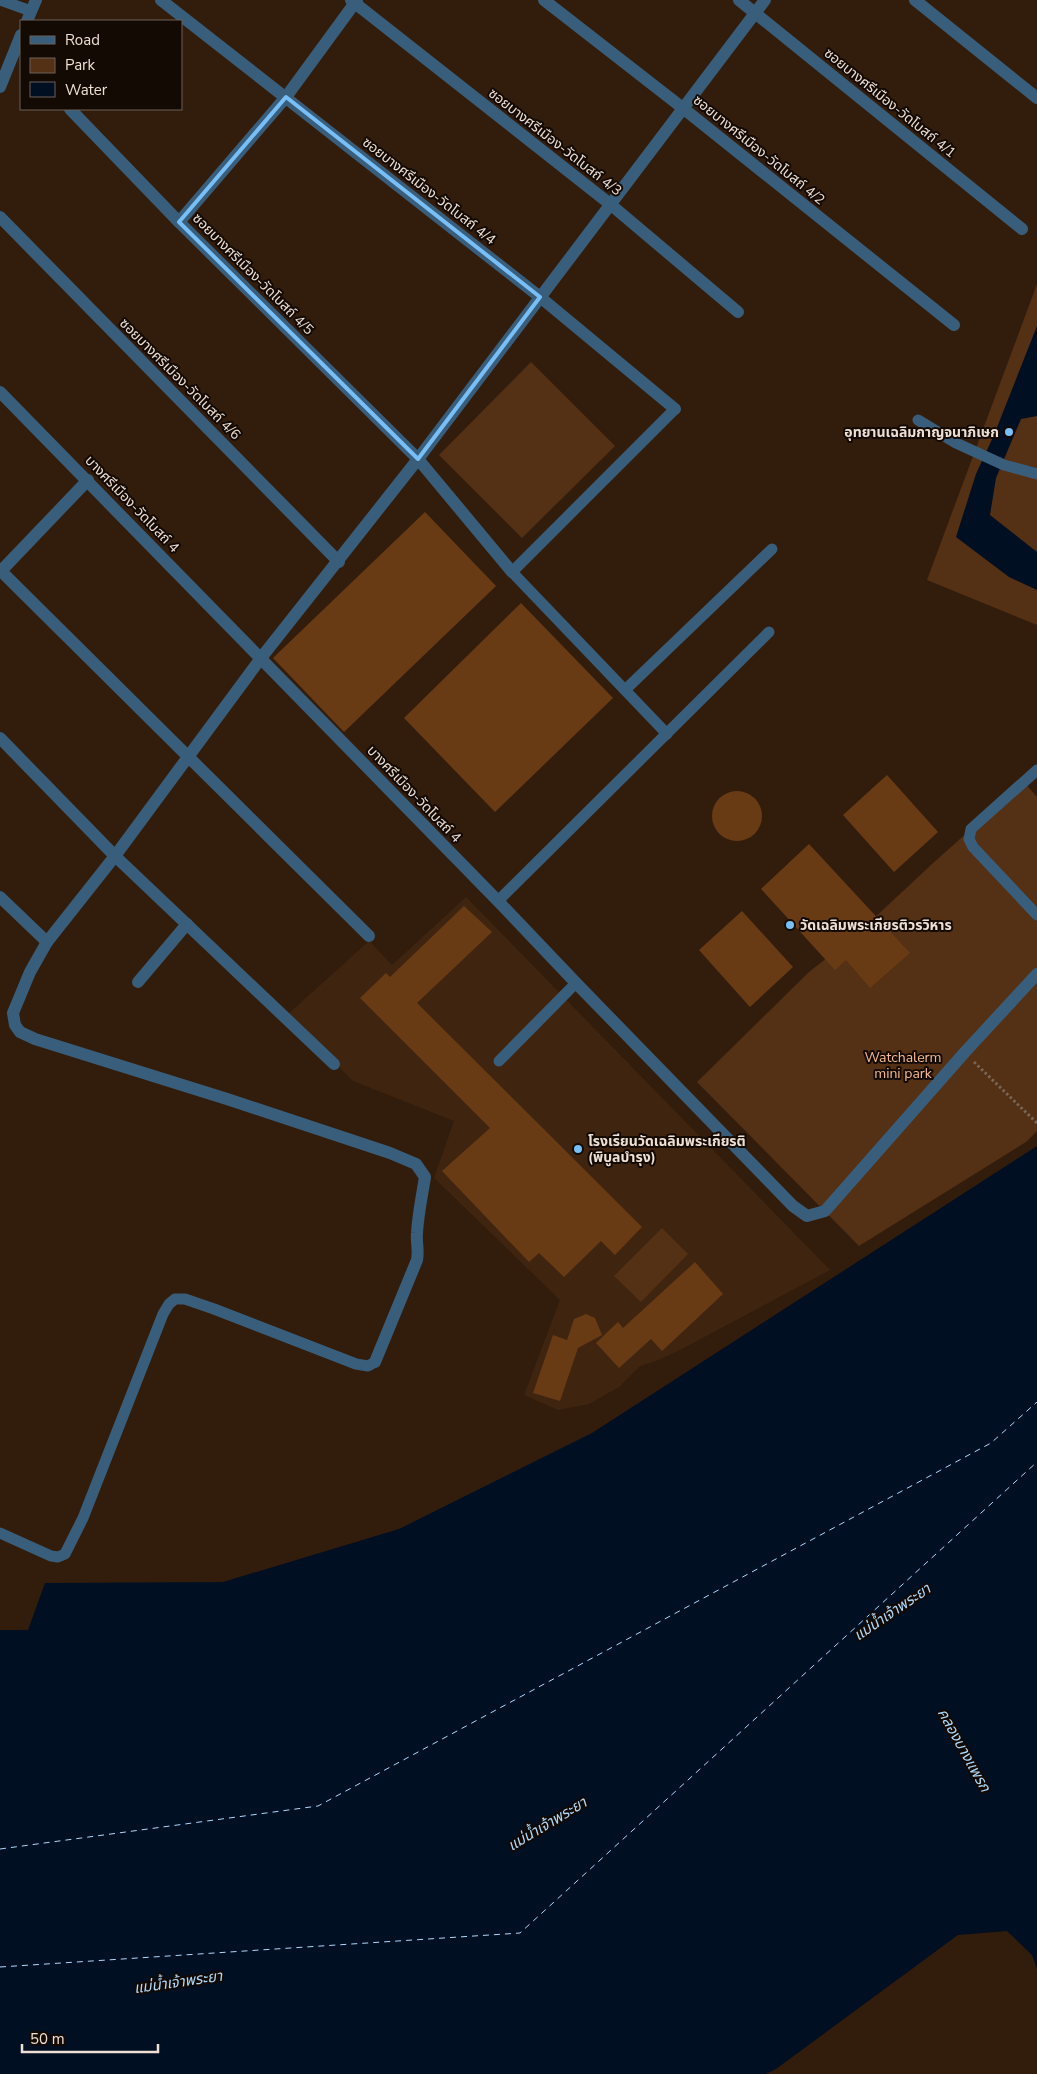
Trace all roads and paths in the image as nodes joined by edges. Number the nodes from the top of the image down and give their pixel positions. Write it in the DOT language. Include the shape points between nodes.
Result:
graph roads {
  1 [pos="0,0"];
  2 [pos="161,0"];
  3 [pos="544,0"];
  4 [pos="739,0"];
  5 [pos="765,0"];
  6 [pos="915,0"];
  7 [pos="354,1"];
  8 [pos="31,11"];
  9 [pos="755,13"];
  10 [pos="20,42"];
  11 [pos="18,55"];
  12 [pos="0,87"];
  13 [pos="286,97"];
  14 [pos="1037,98"];
  15 [pos="684,109"];
  16 [pos="71,110"];
  17 [pos="610,204"];
  18 [pos="0,217"];
  19 [pos="179,222"];
  20 [pos="1022,229"];
  21 [pos="540,297"];
  22 [pos="738,312"];
  23 [pos="954,325"];
  24 [pos="0,392"];
  25 [pos="674,409"];
  26 [pos="918,420"];
  27 [pos="418,459"];
  28 [pos="1037,474"];
  29 [pos="88,480"];
  30 [pos="772,549"];
  31 [pos="339,562"];
  32 [pos="0,571"];
  33 [pos="512,572"];
  34 [pos="769,632"];
  35 [pos="261,658"];
  36 [pos="625,690"];
  37 [pos="666,734"];
  38 [pos="0,738"];
  39 [pos="188,757"];
  40 [pos="1037,770"];
  41 [pos="115,856"];
  42 [pos="0,897"];
  43 [pos="498,901"];
  44 [pos="1037,915"];
  45 [pos="187,924"];
  46 [pos="369,936"];
  47 [pos="47,942"];
  48 [pos="1037,974"];
  49 [pos="138,982"];
  50 [pos="576,983"];
  51 [pos="965,1052"];
  52 [pos="499,1061"];
  53 [pos="334,1064"];
  54 [pos="1037,1123"];
  55 [pos="376,1362"];
  56 [pos="0,1534"];
  1 -- 8 [label="lane"];
  2 -- 13 [label="street, ซอยบางศรีเมือง-วัดโบสถ์ 4/4"];
  3 -- 15 [label="street, ซอยบางศรีเมือง-วัดโบสถ์ 4/2"];
  4 -- 9 [label="street, ซอยบางศรีเมือง-วัดโบสถ์ 4/1"];
  5 -- 9 [label="street"];
  6 -- 14 [label="street"];
  7 -- 13 [label="street"];
  7 -- 17 [label="street, ซอยบางศรีเมือง-วัดโบสถ์ 4/3"];
  9 -- 15 [label="street"];
  9 -- 20 [label="street, ซอยบางศรีเมือง-วัดโบสถ์ 4/1"];
  10 -- 11 [label="street"];
  11 -- 12 [label="street"];
  13 -- 19 [label="street"];
  13 -- 21 [label="street, ซอยบางศรีเมือง-วัดโบสถ์ 4/4"];
  15 -- 17 [label="street"];
  15 -- 23 [label="street, ซอยบางศรีเมือง-วัดโบสถ์ 4/2"];
  16 -- 19 [label="street, ซอยบางศรีเมือง-วัดโบสถ์ 4/5"];
  17 -- 21 [label="street"];
  17 -- 22 [label="street, ซอยบางศรีเมือง-วัดโบสถ์ 4/3"];
  18 -- 31 [label="street, ซอยบางศรีเมือง-วัดโบสถ์ 4/6"];
  19 -- 27 [label="street, ซอยบางศรีเมือง-วัดโบสถ์ 4/5"];
  21 -- 25 [label="street, ซอยบางศรีเมือง-วัดโบสถ์ 4/4"];
  21 -- 27 [label="street"];
  24 -- 29 [label="street, บางศรีเมือง-วัดโบสถ์ 4"];
  25 -- 33 [label="lane"];
  26 -- 28 [label="lane" via="956,443 1004,465"];
  27 -- 31 [label="street"];
  27 -- 33 [label="street, ซอยบางศรีเมือง-วัดโบสถ์ 4/5"];
  29 -- 32 [label="street"];
  29 -- 35 [label="street, บางศรีเมือง-วัดโบสถ์ 4"];
  30 -- 36 [label="lane"];
  31 -- 35 [label="street"];
  32 -- 39 [label="street"];
  33 -- 36 [label="lane"];
  34 -- 37 [label="lane"];
  35 -- 39 [label="street"];
  35 -- 43 [label="street, บางศรีเมือง-วัดโบสถ์ 4"];
  36 -- 37 [label="lane"];
  37 -- 43 [label="lane"];
  38 -- 41 [label="street"];
  39 -- 41 [label="street"];
  39 -- 46 [label="street"];
  40 -- 44 [label="lane" via="971,829 969,839"];
  41 -- 45 [label="street"];
  41 -- 47 [label="street"];
  42 -- 47 [label="street"];
  43 -- 50 [label="street, บางศรีเมือง-วัดโบสถ์ 4"];
  45 -- 49 [label="street"];
  45 -- 53 [label="street"];
  47 -- 55 [label="street" via="13,1013 20,1032 416,1164 425,1177 418,1213 417,1260"];
  48 -- 51 [label="street"];
  50 -- 51 [label="street, บางศรีเมือง-วัดโบสถ์ 4" via="793,1206 808,1216 825,1211"];
  50 -- 52 [label="lane"];
  51 -- 54 [label="path"];
  55 -- 56 [label="lane" via="368,1366 356,1364 214,1309 175,1299 163,1314 87,1510 65,1554 51,1556"];
}
